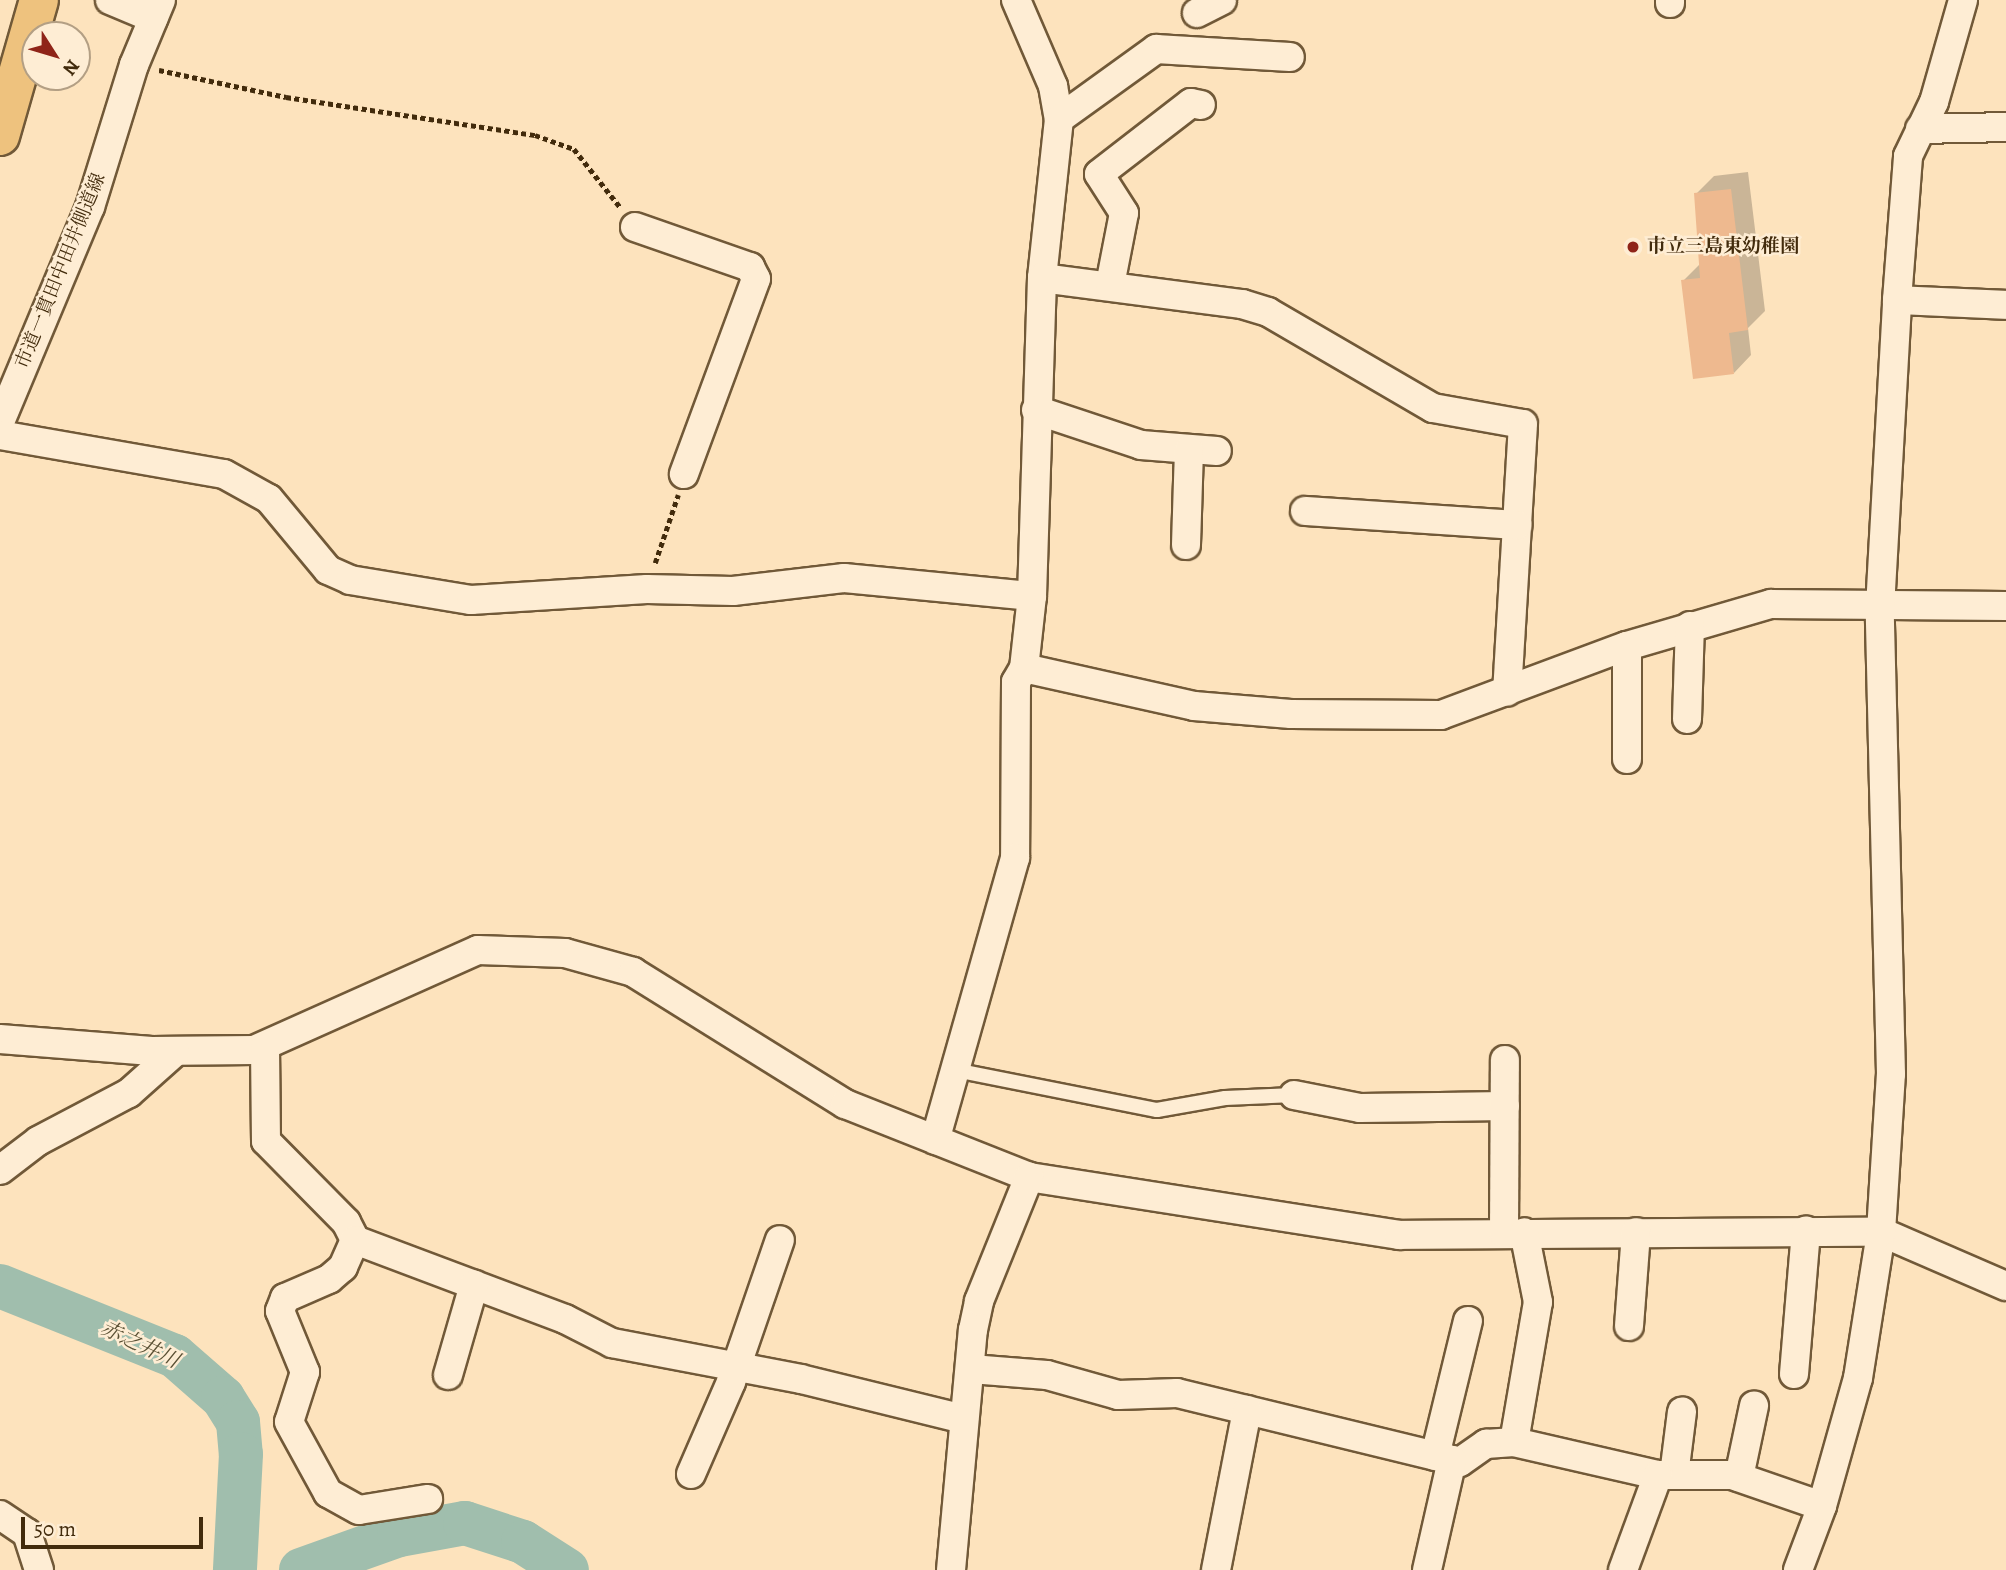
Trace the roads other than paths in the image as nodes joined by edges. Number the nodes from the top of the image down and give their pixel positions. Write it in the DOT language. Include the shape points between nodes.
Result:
graph roads {
  1 [pos="39,0"];
  2 [pos="110,0"];
  3 [pos="1016,0"];
  4 [pos="1222,0"];
  5 [pos="1964,0"];
  6 [pos="157,9"];
  7 [pos="1197,13"];
  8 [pos="1290,57"];
  9 [pos="1201,105"];
  10 [pos="1059,119"];
  11 [pos="2006,127"];
  12 [pos="1920,129"];
  13 [pos="0,136"];
  14 [pos="635,227"];
  15 [pos="1042,278"];
  16 [pos="1110,285"];
  17 [pos="1897,300"];
  18 [pos="2006,305"];
  19 [pos="1036,410"];
  20 [pos="0,422"];
  21 [pos="0,435"];
  22 [pos="1189,450"];
  23 [pos="1217,451"];
  24 [pos="684,474"];
  25 [pos="1305,511"];
  26 [pos="1518,525"];
  27 [pos="1186,545"];
  28 [pos="1032,596"];
  29 [pos="2006,606"];
  30 [pos="1880,608"];
  31 [pos="1690,626"];
  32 [pos="1627,646"];
  33 [pos="1024,668"];
  34 [pos="1507,692"];
  35 [pos="1687,719"];
  36 [pos="1627,759"];
  37 [pos="0,1039"];
  38 [pos="265,1048"];
  39 [pos="175,1052"];
  40 [pos="1505,1060"];
  41 [pos="955,1070"];
  42 [pos="1294,1095"];
  43 [pos="1504,1106"];
  44 [pos="935,1140"];
  45 [pos="0,1170"];
  46 [pos="1029,1177"];
  47 [pos="1636,1231"];
  48 [pos="1806,1231"];
  49 [pos="1881,1231"];
  50 [pos="1514,1233"];
  51 [pos="355,1240"];
  52 [pos="780,1240"];
  53 [pos="474,1286"];
  54 [pos="2006,1286"];
  55 [pos="1468,1321"];
  56 [pos="1629,1326"];
  57 [pos="734,1367"];
  58 [pos="971,1369"];
  59 [pos="1794,1374"];
  60 [pos="448,1375"];
  61 [pos="1754,1406"];
  62 [pos="1247,1410"];
  63 [pos="1682,1412"];
  64 [pos="964,1419"];
  65 [pos="1514,1442"];
  66 [pos="1444,1458"];
  67 [pos="691,1474"];
  68 [pos="1666,1475"];
  69 [pos="1739,1477"];
  70 [pos="428,1499"];
  71 [pos="1822,1506"];
  72 [pos="0,1515"];
  73 [pos="951,1568"];
  74 [pos="39,1570"];
  75 [pos="1216,1570"];
  76 [pos="1427,1570"];
  77 [pos="1623,1570"];
  78 [pos="1798,1570"];
  1 -- 13 [label="highway"];
  2 -- 6 [label="street"];
  3 -- 10 [label="street" via="1054,86"];
  4 -- 7 [label="street"];
  5 -- 12 [label="street" via="1934,102"];
  6 -- 20 [label="street, 市道一貫田中田井側道線" via="134,65 90,207"];
  8 -- 10 [label="street" via="1156,49"];
  9 -- 16 [label="street" via="1191,103 1099,174 1124,213"];
  10 -- 15 [label="street"];
  11 -- 12 [label="street"];
  12 -- 17 [label="street" via="1908,156"];
  14 -- 24 [label="street" via="750,267 756,279"];
  15 -- 16 [label="street"];
  15 -- 19 [label="street"];
  16 -- 26 [label="street" via="1242,304 1268,312 1433,408 1523,424"];
  17 -- 18 [label="street"];
  17 -- 30 [label="street"];
  19 -- 22 [label="street" via="1141,445"];
  19 -- 28 [label="street"];
  21 -- 28 [label="street" via="224,474 269,499 328,570 350,580 471,600 647,589 733,591 844,578"];
  22 -- 23 [label="street"];
  22 -- 27 [label="street"];
  25 -- 26 [label="street"];
  26 -- 34 [label="street"];
  28 -- 33 [label="street"];
  29 -- 30 [label="street"];
  30 -- 31 [label="street" via="1771,604"];
  30 -- 49 [label="street" via="1891,1074"];
  31 -- 32 [label="street"];
  31 -- 35 [label="street"];
  32 -- 34 [label="street"];
  32 -- 36 [label="street"];
  33 -- 34 [label="street" via="1194,706 1291,714 1441,715"];
  33 -- 41 [label="street" via="1016,682 1015,858"];
  37 -- 39 [label="street"];
  38 -- 39 [label="street"];
  38 -- 44 [label="street" via="478,950 565,953 634,972 845,1104"];
  38 -- 51 [label="street" via="266,1141 346,1222"];
  39 -- 45 [label="street" via="129,1093 38,1141"];
  40 -- 43 [label="street"];
  41 -- 42 [label="lane" via="1157,1110 1225,1098"];
  41 -- 44 [label="street"];
  42 -- 43 [label="street" via="1360,1108"];
  43 -- 50 [label="street"];
  44 -- 46 [label="street"];
  46 -- 50 [label="street" via="1399,1235"];
  46 -- 58 [label="street" via="979,1301"];
  47 -- 48 [label="street"];
  47 -- 50 [label="street"];
  47 -- 56 [label="street"];
  48 -- 49 [label="street"];
  48 -- 59 [label="street"];
  49 -- 54 [label="street"];
  49 -- 71 [label="street" via="1858,1378"];
  50 -- 65 [label="street" via="1538,1302"];
  51 -- 53 [label="street"];
  51 -- 70 [label="street" via="343,1267 330,1279 285,1298 280,1311 305,1372 289,1422 328,1493 349,1505 359,1510 389,1509"];
  52 -- 57 [label="street"];
  53 -- 57 [label="street" via="565,1318 612,1343"];
  53 -- 60 [label="street"];
  55 -- 66 [label="street"];
  57 -- 64 [label="street"];
  57 -- 67 [label="street"];
  58 -- 62 [label="street" via="1047,1375 1118,1395 1177,1393"];
  58 -- 64 [label="street"];
  61 -- 69 [label="street"];
  62 -- 66 [label="street"];
  62 -- 75 [label="street"];
  63 -- 68 [label="street"];
  64 -- 73 [label="street"];
  65 -- 66 [label="street" via="1486,1444 1460,1462"];
  65 -- 68 [label="street"];
  66 -- 76 [label="street"];
  68 -- 69 [label="street"];
  68 -- 77 [label="street"];
  69 -- 71 [label="street"];
  71 -- 78 [label="street"];
  72 -- 74 [label="street" via="27,1532"];
}
